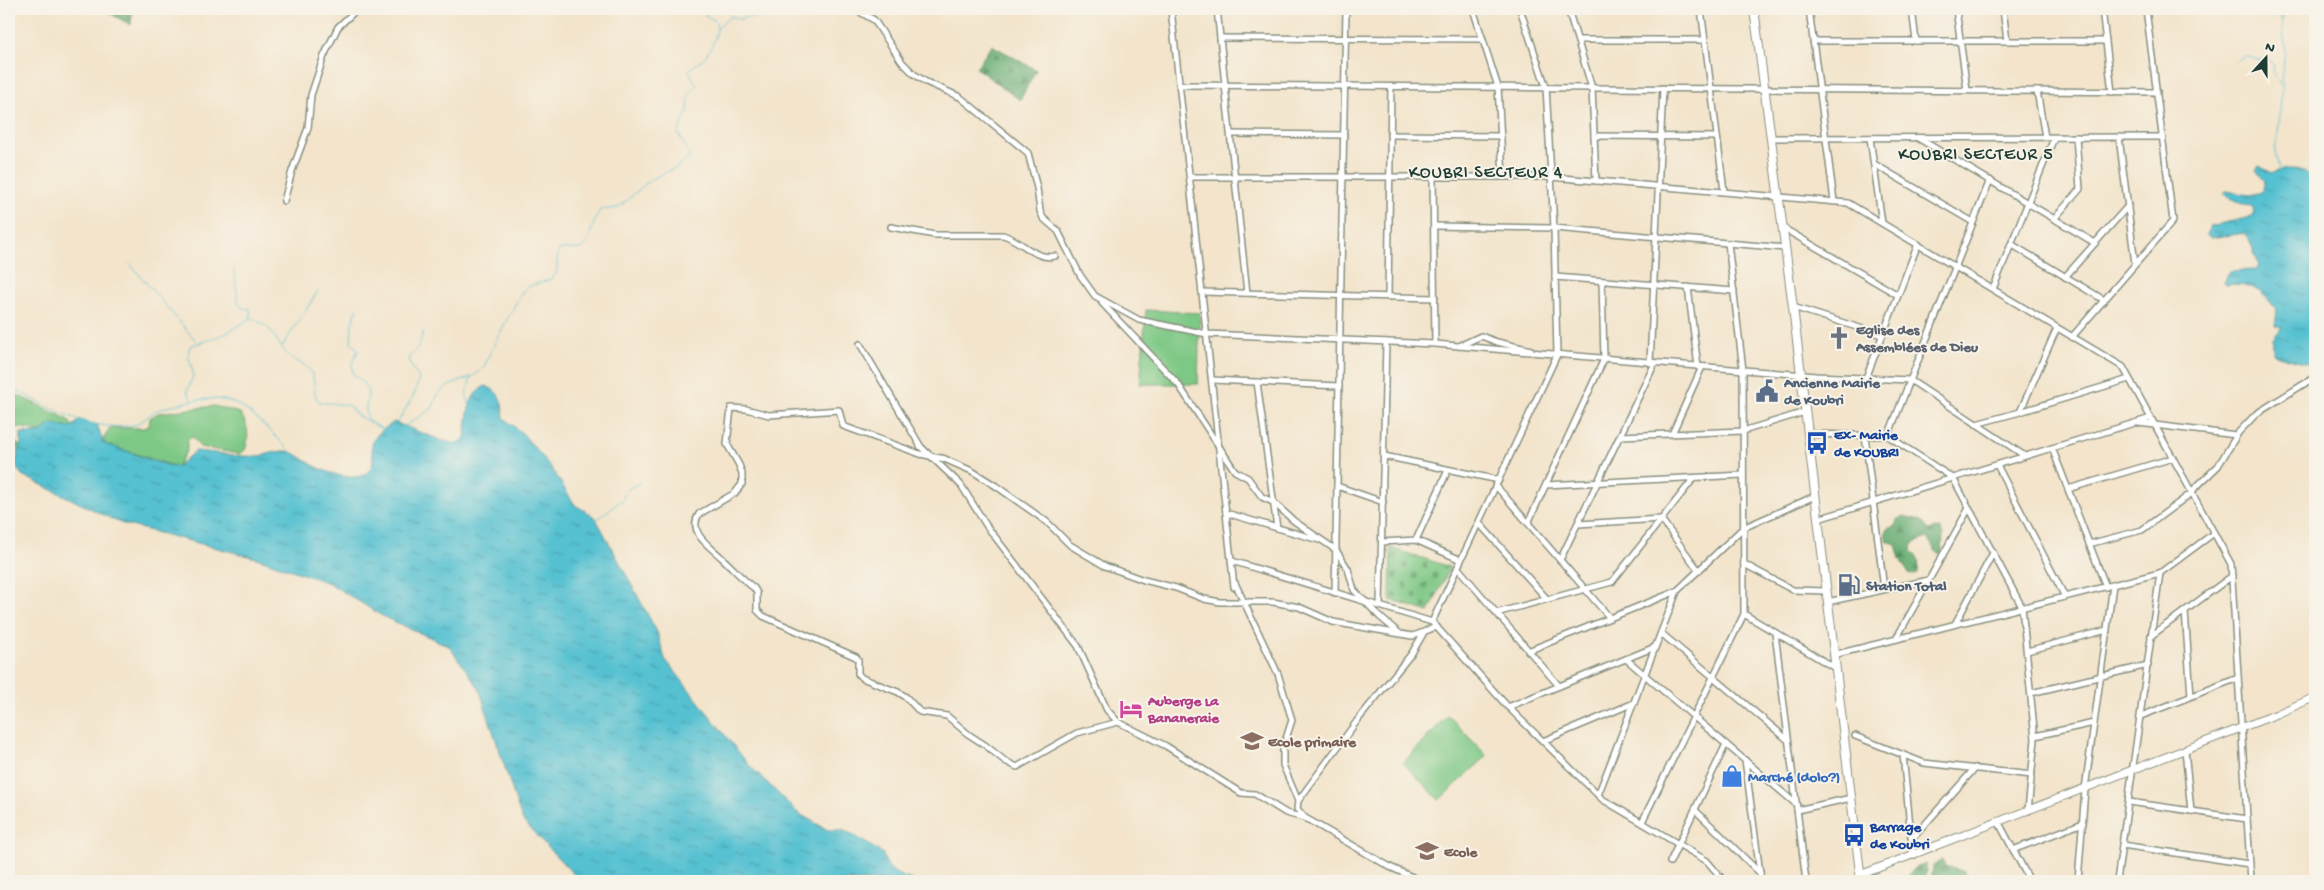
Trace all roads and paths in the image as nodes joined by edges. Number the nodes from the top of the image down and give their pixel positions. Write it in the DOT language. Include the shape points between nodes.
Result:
graph roads {
  1 [pos="357,9"];
  2 [pos="855,9"];
  3 [pos="1171,9"];
  4 [pos="1217,9"];
  5 [pos="1346,9"];
  6 [pos="1472,9"];
  7 [pos="1520,9"];
  8 [pos="1568,9"];
  9 [pos="1701,9"];
  10 [pos="1754,9"];
  11 [pos="1809,9"];
  12 [pos="1912,9"];
  13 [pos="1956,9"];
  14 [pos="2003,9"];
  15 [pos="2102,9"];
  16 [pos="2146,9"];
  17 [pos="1220,38"];
  18 [pos="1346,39"];
  19 [pos="1482,39"];
  20 [pos="1578,40"];
  21 [pos="1705,40"];
  22 [pos="1813,41"];
  23 [pos="1916,41"];
  24 [pos="1960,41"];
  25 [pos="2007,41"];
  26 [pos="2106,41"];
  27 [pos="1180,85"];
  28 [pos="1225,86"];
  29 [pos="1345,86"];
  30 [pos="1390,86"];
  31 [pos="1498,87"];
  32 [pos="1546,88"];
  33 [pos="1592,88"];
  34 [pos="1663,88"];
  35 [pos="1711,89"];
  36 [pos="1765,89"];
  37 [pos="1819,89"];
  38 [pos="1967,90"];
  39 [pos="2037,91"];
  40 [pos="2112,92"];
  41 [pos="2157,92"];
  42 [pos="1230,134"];
  43 [pos="1344,135"];
  44 [pos="1390,135"];
  45 [pos="1501,136"];
  46 [pos="1594,136"];
  47 [pos="1661,137"];
  48 [pos="1717,137"];
  49 [pos="2119,137"];
  50 [pos="2162,137"];
  51 [pos="1771,138"];
  52 [pos="1825,138"];
  53 [pos="1870,138"];
  54 [pos="1918,138"];
  55 [pos="2045,138"];
  56 [pos="2054,138"];
  57 [pos="2076,138"];
  58 [pos="1874,164"];
  59 [pos="1190,177"];
  60 [pos="1235,177"];
  61 [pos="1343,177"];
  62 [pos="1390,177"];
  63 [pos="1433,177"];
  64 [pos="1503,177"];
  65 [pos="1551,177"];
  66 [pos="1596,180"];
  67 [pos="1990,180"];
  68 [pos="1659,186"];
  69 [pos="1724,191"];
  70 [pos="1778,195"];
  71 [pos="284,201"];
  72 [pos="1834,201"];
  73 [pos="2028,203"];
  74 [pos="2128,206"];
  75 [pos="2054,219"];
  76 [pos="1973,222"];
  77 [pos="1882,223"];
  78 [pos="1434,226"];
  79 [pos="891,227"];
  80 [pos="1554,228"];
  81 [pos="1783,228"];
  82 [pos="1656,237"];
  83 [pos="1728,243"];
  84 [pos="2095,243"];
  85 [pos="1918,244"];
  86 [pos="2011,244"];
  87 [pos="1786,248"];
  88 [pos="1055,256"];
  89 [pos="2135,264"];
  90 [pos="1955,267"];
  91 [pos="1555,277"];
  92 [pos="2065,277"];
  93 [pos="1602,281"];
  94 [pos="1654,285"];
  95 [pos="1688,287"];
  96 [pos="1993,289"];
  97 [pos="1734,291"];
  98 [pos="1202,292"];
  99 [pos="1247,293"];
  100 [pos="1898,295"];
  101 [pos="1095,296"];
  102 [pos="1341,296"];
  103 [pos="1388,297"];
  104 [pos="1435,298"];
  105 [pos="2104,300"];
  106 [pos="1793,307"];
  107 [pos="2057,328"];
  108 [pos="1207,334"];
  109 [pos="1882,335"];
  110 [pos="2072,337"];
  111 [pos="1340,340"];
  112 [pos="1386,342"];
  113 [pos="860,344"];
  114 [pos="1435,344"];
  115 [pos="1459,346"];
  116 [pos="1539,353"];
  117 [pos="1557,355"];
  118 [pos="1604,359"];
  119 [pos="1653,363"];
  120 [pos="1700,367"];
  121 [pos="1743,370"];
  122 [pos="1801,375"];
  123 [pos="2315,377"];
  124 [pos="1866,378"];
  125 [pos="2129,379"];
  126 [pos="1212,380"];
  127 [pos="1910,380"];
  128 [pos="1257,382"];
  129 [pos="1339,386"];
  130 [pos="1805,412"];
  131 [pos="2020,412"];
  132 [pos="2151,418"];
  133 [pos="2135,423"];
  134 [pos="1976,424"];
  135 [pos="2154,424"];
  136 [pos="1743,431"];
  137 [pos="1672,434"];
  138 [pos="1808,434"];
  139 [pos="2237,434"];
  140 [pos="1620,436"];
  141 [pos="1865,436"];
  142 [pos="1888,436"];
  143 [pos="920,446"];
  144 [pos="1219,446"];
  145 [pos="2052,448"];
  146 [pos="931,456"];
  147 [pos="1384,456"];
  148 [pos="2025,456"];
  149 [pos="2173,458"];
  150 [pos="945,459"];
  151 [pos="1997,465"];
  152 [pos="1448,470"];
  153 [pos="1744,475"];
  154 [pos="1694,478"];
  155 [pos="1953,478"];
  156 [pos="1598,482"];
  157 [pos="1497,483"];
  158 [pos="1546,485"];
  159 [pos="1337,486"];
  160 [pos="2068,489"];
  161 [pos="2192,491"];
  162 [pos="1816,496"];
  163 [pos="1273,502"];
  164 [pos="1383,502"];
  165 [pos="1873,502"];
  166 [pos="1969,508"];
  167 [pos="1226,513"];
  168 [pos="1661,519"];
  169 [pos="1818,519"];
  170 [pos="1478,523"];
  171 [pos="1528,523"];
  172 [pos="1578,524"];
  173 [pos="1277,528"];
  174 [pos="1744,528"];
  175 [pos="2214,533"];
  176 [pos="1416,540"];
  177 [pos="1326,542"];
  178 [pos="1382,542"];
  179 [pos="2089,544"];
  180 [pos="1336,548"];
  181 [pos="1993,553"];
  182 [pos="1461,560"];
  183 [pos="1560,560"];
  184 [pos="1232,561"];
  185 [pos="1744,564"];
  186 [pos="1458,568"];
  187 [pos="1699,570"];
  188 [pos="2160,573"];
  189 [pos="2232,576"];
  190 [pos="1929,580"];
  191 [pos="2113,585"];
  192 [pos="2106,587"];
  193 [pos="1585,589"];
  194 [pos="1884,589"];
  195 [pos="1678,591"];
  196 [pos="1826,591"];
  197 [pos="1335,593"];
  198 [pos="2065,597"];
  199 [pos="1547,599"];
  200 [pos="1363,601"];
  201 [pos="1245,602"];
  202 [pos="1827,602"];
  203 [pos="1380,606"];
  204 [pos="2022,608"];
  205 [pos="2185,611"];
  206 [pos="1496,613"];
  207 [pos="1744,614"];
  208 [pos="1610,618"];
  209 [pos="1434,624"];
  210 [pos="1955,624"];
  211 [pos="2107,630"];
  212 [pos="1661,633"];
  213 [pos="1775,633"];
  214 [pos="1400,634"];
  215 [pos="1423,634"];
  216 [pos="2151,636"];
  217 [pos="1896,639"];
  218 [pos="1656,647"];
  219 [pos="1528,651"];
  220 [pos="2026,651"];
  221 [pos="1833,655"];
  222 [pos="1626,659"];
  223 [pos="2148,665"];
  224 [pos="1835,668"];
  225 [pos="1645,675"];
  226 [pos="2101,676"];
  227 [pos="1713,677"];
  228 [pos="2238,678"];
  229 [pos="1558,686"];
  230 [pos="2031,693"];
  231 [pos="2191,696"];
  232 [pos="2315,697"];
  233 [pos="1634,703"];
  234 [pos="1508,707"];
  235 [pos="1694,716"];
  236 [pos="2141,716"];
  237 [pos="1118,722"];
  238 [pos="2094,722"];
  239 [pos="2241,728"];
  240 [pos="1855,736"];
  241 [pos="2035,736"];
  242 [pos="1788,740"];
  243 [pos="1543,741"];
  244 [pos="1726,744"];
  245 [pos="2185,750"];
  246 [pos="1903,755"];
  247 [pos="1745,760"];
  248 [pos="1975,768"];
  249 [pos="2134,770"];
  250 [pos="2032,775"];
  251 [pos="2085,789"];
  252 [pos="1598,795"];
  253 [pos="1851,798"];
  254 [pos="1298,801"];
  255 [pos="2129,802"];
  256 [pos="1796,804"];
  257 [pos="1695,810"];
  258 [pos="1797,810"];
  259 [pos="2191,811"];
  260 [pos="2028,812"];
  261 [pos="1307,819"];
  262 [pos="2247,819"];
  263 [pos="1642,822"];
  264 [pos="1999,823"];
  265 [pos="2083,824"];
  266 [pos="1912,839"];
  267 [pos="1679,844"];
  268 [pos="2122,845"];
  269 [pos="2013,850"];
  270 [pos="1913,856"];
  271 [pos="1670,862"];
  272 [pos="2250,864"];
  273 [pos="1760,874"];
  274 [pos="1861,878"];
  275 [pos="2028,880"];
  276 [pos="1421,881"];
  277 [pos="1724,881"];
  278 [pos="1761,881"];
  279 [pos="1806,881"];
  280 [pos="2078,881"];
  281 [pos="2083,881"];
  282 [pos="2117,881"];
  283 [pos="2251,881"];
  1 -- 71 [label="street" via="338,27 324,56 311,95 308,128"];
  2 -- 101 [label="street" via="874,20 914,74 960,97 1028,153 1043,218 1058,231 1080,275"];
  3 -- 27 [label="street"];
  4 -- 17 [label="street"];
  5 -- 18 [label="street"];
  6 -- 19 [label="street"];
  7 -- 32 [label="street"];
  8 -- 20 [label="street"];
  9 -- 21 [label="street"];
  10 -- 36 [label="highway"];
  11 -- 22 [label="street"];
  12 -- 23 [label="street"];
  13 -- 24 [label="street"];
  14 -- 25 [label="street"];
  15 -- 26 [label="street"];
  16 -- 41 [label="street"];
  17 -- 18 [label="street"];
  17 -- 28 [label="street"];
  18 -- 19 [label="street"];
  18 -- 29 [label="street"];
  19 -- 31 [label="street"];
  20 -- 21 [label="street"];
  20 -- 33 [label="street"];
  21 -- 35 [label="street"];
  22 -- 23 [label="street"];
  22 -- 37 [label="street"];
  23 -- 24 [label="street"];
  24 -- 25 [label="street"];
  24 -- 38 [label="street"];
  25 -- 26 [label="street"];
  26 -- 40 [label="street"];
  27 -- 28 [label="street"];
  27 -- 59 [label="street"];
  28 -- 29 [label="street"];
  28 -- 42 [label="street"];
  29 -- 30 [label="street"];
  29 -- 43 [label="street"];
  30 -- 31 [label="street"];
  30 -- 44 [label="street"];
  31 -- 32 [label="street"];
  31 -- 45 [label="street"];
  32 -- 33 [label="street"];
  32 -- 65 [label="street"];
  33 -- 34 [label="street"];
  33 -- 46 [label="street"];
  34 -- 35 [label="street"];
  34 -- 47 [label="street"];
  35 -- 36 [label="street"];
  35 -- 48 [label="street"];
  36 -- 37 [label="street"];
  36 -- 51 [label="highway"];
  37 -- 38 [label="street"];
  37 -- 52 [label="street"];
  38 -- 39 [label="street"];
  39 -- 40 [label="street"];
  39 -- 55 [label="street"];
  40 -- 41 [label="street"];
  41 -- 50 [label="street"];
  42 -- 43 [label="street"];
  42 -- 60 [label="street"];
  43 -- 61 [label="street"];
  44 -- 45 [label="street"];
  44 -- 62 [label="street"];
  45 -- 64 [label="street"];
  46 -- 47 [label="street"];
  46 -- 66 [label="street"];
  47 -- 48 [label="street"];
  47 -- 68 [label="street"];
  48 -- 69 [label="street"];
  49 -- 50 [label="street"];
  49 -- 57 [label="street"];
  49 -- 74 [label="street"];
  50 -- 89 [label="street" via="2173,221"];
  51 -- 52 [label="street"];
  51 -- 70 [label="highway"];
  52 -- 53 [label="street"];
  52 -- 72 [label="street"];
  53 -- 54 [label="street"];
  53 -- 58 [label="street"];
  54 -- 55 [label="street"];
  54 -- 67 [label="street"];
  55 -- 56 [label="street"];
  56 -- 57 [label="street"];
  56 -- 73 [label="street"];
  57 -- 75 [label="street" via="2080,189"];
  58 -- 76 [label="street"];
  58 -- 77 [label="street"];
  59 -- 60 [label="street"];
  59 -- 98 [label="street"];
  60 -- 61 [label="street"];
  60 -- 99 [label="street"];
  61 -- 62 [label="street"];
  61 -- 102 [label="street"];
  62 -- 63 [label="street"];
  62 -- 103 [label="street"];
  63 -- 64 [label="street"];
  63 -- 78 [label="street"];
  64 -- 65 [label="street"];
  65 -- 66 [label="street"];
  65 -- 80 [label="street"];
  66 -- 68 [label="street"];
  67 -- 73 [label="street"];
  67 -- 76 [label="street"];
  68 -- 69 [label="street"];
  68 -- 82 [label="street"];
  69 -- 70 [label="street"];
  70 -- 72 [label="street"];
  70 -- 81 [label="highway"];
  72 -- 77 [label="street" via="1848,203"];
  73 -- 75 [label="street"];
  73 -- 86 [label="street"];
  74 -- 84 [label="street"];
  74 -- 89 [label="street"];
  75 -- 84 [label="street"];
  76 -- 90 [label="street"];
  77 -- 85 [label="street"];
  78 -- 80 [label="street"];
  78 -- 104 [label="street"];
  79 -- 88 [label="street" via="935,235 1003,235 1042,257"];
  80 -- 82 [label="street"];
  80 -- 91 [label="street"];
  81 -- 87 [label="highway"];
  81 -- 100 [label="street"];
  82 -- 83 [label="street"];
  82 -- 94 [label="street"];
  83 -- 87 [label="street"];
  83 -- 97 [label="street"];
  84 -- 92 [label="street"];
  85 -- 90 [label="street"];
  85 -- 100 [label="street"];
  86 -- 92 [label="street"];
  86 -- 96 [label="street"];
  87 -- 106 [label="highway"];
  89 -- 105 [label="street"];
  90 -- 96 [label="street"];
  90 -- 127 [label="street"];
  91 -- 93 [label="street"];
  91 -- 117 [label="street"];
  92 -- 105 [label="street"];
  93 -- 94 [label="street"];
  93 -- 118 [label="street"];
  94 -- 95 [label="street"];
  94 -- 119 [label="street"];
  95 -- 97 [label="street"];
  95 -- 120 [label="street"];
  96 -- 107 [label="street"];
  97 -- 121 [label="street"];
  98 -- 99 [label="street"];
  98 -- 108 [label="street"];
  99 -- 102 [label="street"];
  100 -- 109 [label="street"];
  101 -- 108 [label="street" via="1139,320"];
  101 -- 144 [label="street" via="1178,384"];
  102 -- 103 [label="street"];
  102 -- 111 [label="street"];
  103 -- 104 [label="street"];
  104 -- 114 [label="street"];
  105 -- 110 [label="street"];
  106 -- 109 [label="street"];
  106 -- 122 [label="highway"];
  107 -- 110 [label="street"];
  107 -- 131 [label="street"];
  108 -- 111 [label="street"];
  108 -- 126 [label="street"];
  109 -- 124 [label="street"];
  110 -- 125 [label="street" via="2123,367"];
  111 -- 112 [label="street"];
  111 -- 129 [label="street"];
  112 -- 114 [label="street"];
  112 -- 147 [label="street"];
  113 -- 143 [label="street"];
  114 -- 115 [label="street"];
  115 -- 116 [label="street"];
  115 -- 116 [label="street" via="1481,336"];
  116 -- 117 [label="street"];
  117 -- 118 [label="street"];
  117 -- 157 [label="street"];
  118 -- 119 [label="street"];
  118 -- 158 [label="street"];
  119 -- 120 [label="street"];
  119 -- 140 [label="street"];
  120 -- 121 [label="street"];
  120 -- 137 [label="street"];
  121 -- 122 [label="street"];
  121 -- 136 [label="street"];
  122 -- 124 [label="street"];
  122 -- 130 [label="highway"];
  123 -- 139 [label="street" via="2256,414"];
  124 -- 127 [label="street"];
  125 -- 131 [label="street"];
  125 -- 132 [label="street"];
  126 -- 128 [label="street"];
  126 -- 144 [label="street"];
  127 -- 134 [label="street"];
  127 -- 142 [label="street"];
  128 -- 129 [label="street"];
  128 -- 163 [label="street"];
  129 -- 159 [label="street"];
  130 -- 136 [label="street"];
  130 -- 138 [label="highway"];
  131 -- 134 [label="street"];
  132 -- 133 [label="street"];
  132 -- 135 [label="street"];
  133 -- 135 [label="street"];
  133 -- 145 [label="street"];
  134 -- 148 [label="street"];
  135 -- 139 [label="street"];
  135 -- 149 [label="street"];
  136 -- 137 [label="street"];
  136 -- 153 [label="street"];
  137 -- 140 [label="street"];
  138 -- 141 [label="street"];
  138 -- 162 [label="highway"];
  139 -- 161 [label="street" via="2218,466"];
  140 -- 156 [label="street"];
  141 -- 142 [label="street"];
  141 -- 165 [label="street"];
  142 -- 155 [label="street"];
  143 -- 146 [label="street"];
  143 -- 150 [label="street"];
  144 -- 163 [label="street" via="1235,471 1248,478 1262,497"];
  144 -- 167 [label="street"];
  145 -- 148 [label="street"];
  145 -- 160 [label="street"];
  146 -- 150 [label="street"];
  146 -- 237 [label="street" via="961,485 986,525 1078,646 1107,710"];
  146 -- 237 [label="street" via="843,426 839,410 769,415 731,408 727,444 742,473 742,484 735,493 699,514 696,526 707,546 754,588 757,610 763,616 856,657 858,674 862,678 898,692 920,712 947,716 1017,767 1077,733"];
  147 -- 152 [label="street"];
  147 -- 164 [label="street"];
  148 -- 151 [label="street"];
  149 -- 160 [label="street"];
  149 -- 161 [label="street"];
  150 -- 201 [label="street" via="996,486 1047,522 1070,545 1105,566 1204,599"];
  151 -- 155 [label="street"];
  151 -- 198 [label="street"];
  152 -- 157 [label="street"];
  152 -- 176 [label="street"];
  153 -- 154 [label="street"];
  153 -- 174 [label="street"];
  154 -- 156 [label="street"];
  154 -- 168 [label="street"];
  155 -- 165 [label="street"];
  155 -- 166 [label="street"];
  156 -- 158 [label="street"];
  156 -- 172 [label="street"];
  157 -- 170 [label="street"];
  157 -- 171 [label="street"];
  158 -- 171 [label="street"];
  159 -- 164 [label="street"];
  159 -- 180 [label="street"];
  160 -- 179 [label="street"];
  161 -- 175 [label="street"];
  161 -- 179 [label="street" via="2142,530"];
  162 -- 169 [label="highway"];
  162 -- 174 [label="street"];
  163 -- 173 [label="street"];
  163 -- 177 [label="street" via="1294,521"];
  164 -- 178 [label="street"];
  165 -- 169 [label="street"];
  165 -- 194 [label="street"];
  166 -- 181 [label="street"];
  166 -- 190 [label="street"];
  167 -- 173 [label="street"];
  167 -- 184 [label="street"];
  168 -- 172 [label="street"];
  168 -- 187 [label="street"];
  168 -- 193 [label="street" via="1612,582"];
  169 -- 196 [label="highway"];
  170 -- 182 [label="street"];
  170 -- 199 [label="street"];
  171 -- 183 [label="street"];
  172 -- 183 [label="street"];
  173 -- 177 [label="street"];
  174 -- 185 [label="street"];
  174 -- 187 [label="street"];
  175 -- 188 [label="street"];
  175 -- 189 [label="street" via="2231,564"];
  176 -- 178 [label="street"];
  176 -- 182 [label="street"];
  177 -- 180 [label="street"];
  178 -- 203 [label="street"];
  179 -- 192 [label="street"];
  180 -- 197 [label="street"];
  180 -- 200 [label="street" via="1348,569 1354,590"];
  181 -- 204 [label="street"];
  181 -- 210 [label="street"];
  182 -- 186 [label="street"];
  183 -- 193 [label="street"];
  184 -- 197 [label="street"];
  184 -- 201 [label="street" via="1234,584"];
  185 -- 196 [label="street" via="1793,590"];
  185 -- 207 [label="street"];
  186 -- 206 [label="street"];
  186 -- 209 [label="street"];
  187 -- 195 [label="street"];
  188 -- 191 [label="street"];
  188 -- 216 [label="street"];
  189 -- 205 [label="street"];
  189 -- 228 [label="street"];
  190 -- 194 [label="street"];
  190 -- 217 [label="street"];
  191 -- 192 [label="street"];
  191 -- 211 [label="street"];
  192 -- 198 [label="street"];
  193 -- 199 [label="street"];
  193 -- 208 [label="street"];
  194 -- 202 [label="street"];
  195 -- 208 [label="street"];
  195 -- 212 [label="street"];
  196 -- 202 [label="highway"];
  197 -- 200 [label="street"];
  198 -- 204 [label="street"];
  199 -- 206 [label="street"];
  200 -- 203 [label="street"];
  200 -- 214 [label="street"];
  201 -- 214 [label="street" via="1273,602 1299,607 1334,622"];
  201 -- 254 [label="street" via="1278,674 1292,720 1282,748 1282,765"];
  202 -- 221 [label="highway"];
  203 -- 209 [label="street"];
  204 -- 210 [label="street"];
  204 -- 220 [label="street"];
  205 -- 216 [label="street"];
  205 -- 231 [label="street"];
  206 -- 219 [label="street"];
  207 -- 213 [label="street"];
  207 -- 227 [label="street"];
  208 -- 219 [label="street"];
  209 -- 215 [label="street"];
  209 -- 234 [label="street"];
  210 -- 217 [label="street"];
  211 -- 220 [label="street"];
  211 -- 226 [label="street"];
  212 -- 218 [label="street"];
  212 -- 227 [label="street"];
  213 -- 224 [label="street"];
  213 -- 242 [label="street"];
  214 -- 215 [label="street"];
  215 -- 254 [label="street" via="1412,653"];
  216 -- 223 [label="street"];
  217 -- 221 [label="street"];
  218 -- 222 [label="street"];
  218 -- 225 [label="street"];
  219 -- 229 [label="street"];
  220 -- 230 [label="street"];
  221 -- 224 [label="highway"];
  222 -- 225 [label="street"];
  222 -- 229 [label="street"];
  223 -- 226 [label="street"];
  223 -- 236 [label="street"];
  224 -- 253 [label="highway"];
  225 -- 233 [label="street"];
  225 -- 235 [label="street"];
  226 -- 230 [label="street"];
  226 -- 238 [label="street"];
  227 -- 235 [label="street"];
  227 -- 242 [label="street"];
  228 -- 231 [label="street"];
  228 -- 239 [label="street"];
  229 -- 234 [label="street"];
  230 -- 241 [label="street"];
  231 -- 236 [label="street"];
  232 -- 239 [label="main road"];
  233 -- 243 [label="street"];
  233 -- 252 [label="street"];
  234 -- 243 [label="street"];
  235 -- 244 [label="street"];
  235 -- 263 [label="street"];
  236 -- 249 [label="street"];
  237 -- 261 [label="street" via="1166,746 1241,793 1255,794 1286,813"];
  238 -- 241 [label="street"];
  238 -- 251 [label="street"];
  239 -- 245 [label="main road"];
  239 -- 262 [label="street"];
  240 -- 246 [label="street"];
  241 -- 250 [label="street"];
  242 -- 256 [label="street"];
  243 -- 252 [label="street"];
  244 -- 247 [label="street"];
  244 -- 257 [label="street"];
  245 -- 249 [label="main road"];
  245 -- 259 [label="street"];
  246 -- 248 [label="street" via="1924,763"];
  246 -- 266 [label="street"];
  247 -- 256 [label="street"];
  247 -- 273 [label="street"];
  248 -- 250 [label="street"];
  248 -- 266 [label="street"];
  249 -- 251 [label="main road"];
  249 -- 255 [label="street"];
  250 -- 260 [label="street"];
  251 -- 260 [label="main road"];
  251 -- 265 [label="street"];
  252 -- 263 [label="street"];
  253 -- 258 [label="street"];
  253 -- 274 [label="highway"];
  254 -- 261 [label="street" via="1297,809"];
  255 -- 259 [label="street"];
  255 -- 268 [label="street"];
  256 -- 258 [label="street"];
  257 -- 267 [label="street"];
  257 -- 273 [label="street"];
  258 -- 279 [label="street"];
  259 -- 262 [label="street"];
  260 -- 264 [label="main road"];
  261 -- 276 [label="street" via="1390,867"];
  262 -- 272 [label="street"];
  263 -- 267 [label="street"];
  264 -- 269 [label="street"];
  264 -- 270 [label="main road"];
  265 -- 269 [label="street"];
  265 -- 280 [label="street"];
  266 -- 270 [label="street"];
  267 -- 271 [label="street"];
  267 -- 277 [label="street" via="1707,861"];
  268 -- 272 [label="street"];
  268 -- 282 [label="street"];
  269 -- 275 [label="street"];
  270 -- 274 [label="main road"];
  272 -- 283 [label="street"];
  273 -- 278 [label="street"];
  280 -- 281 [label="street"];
}
